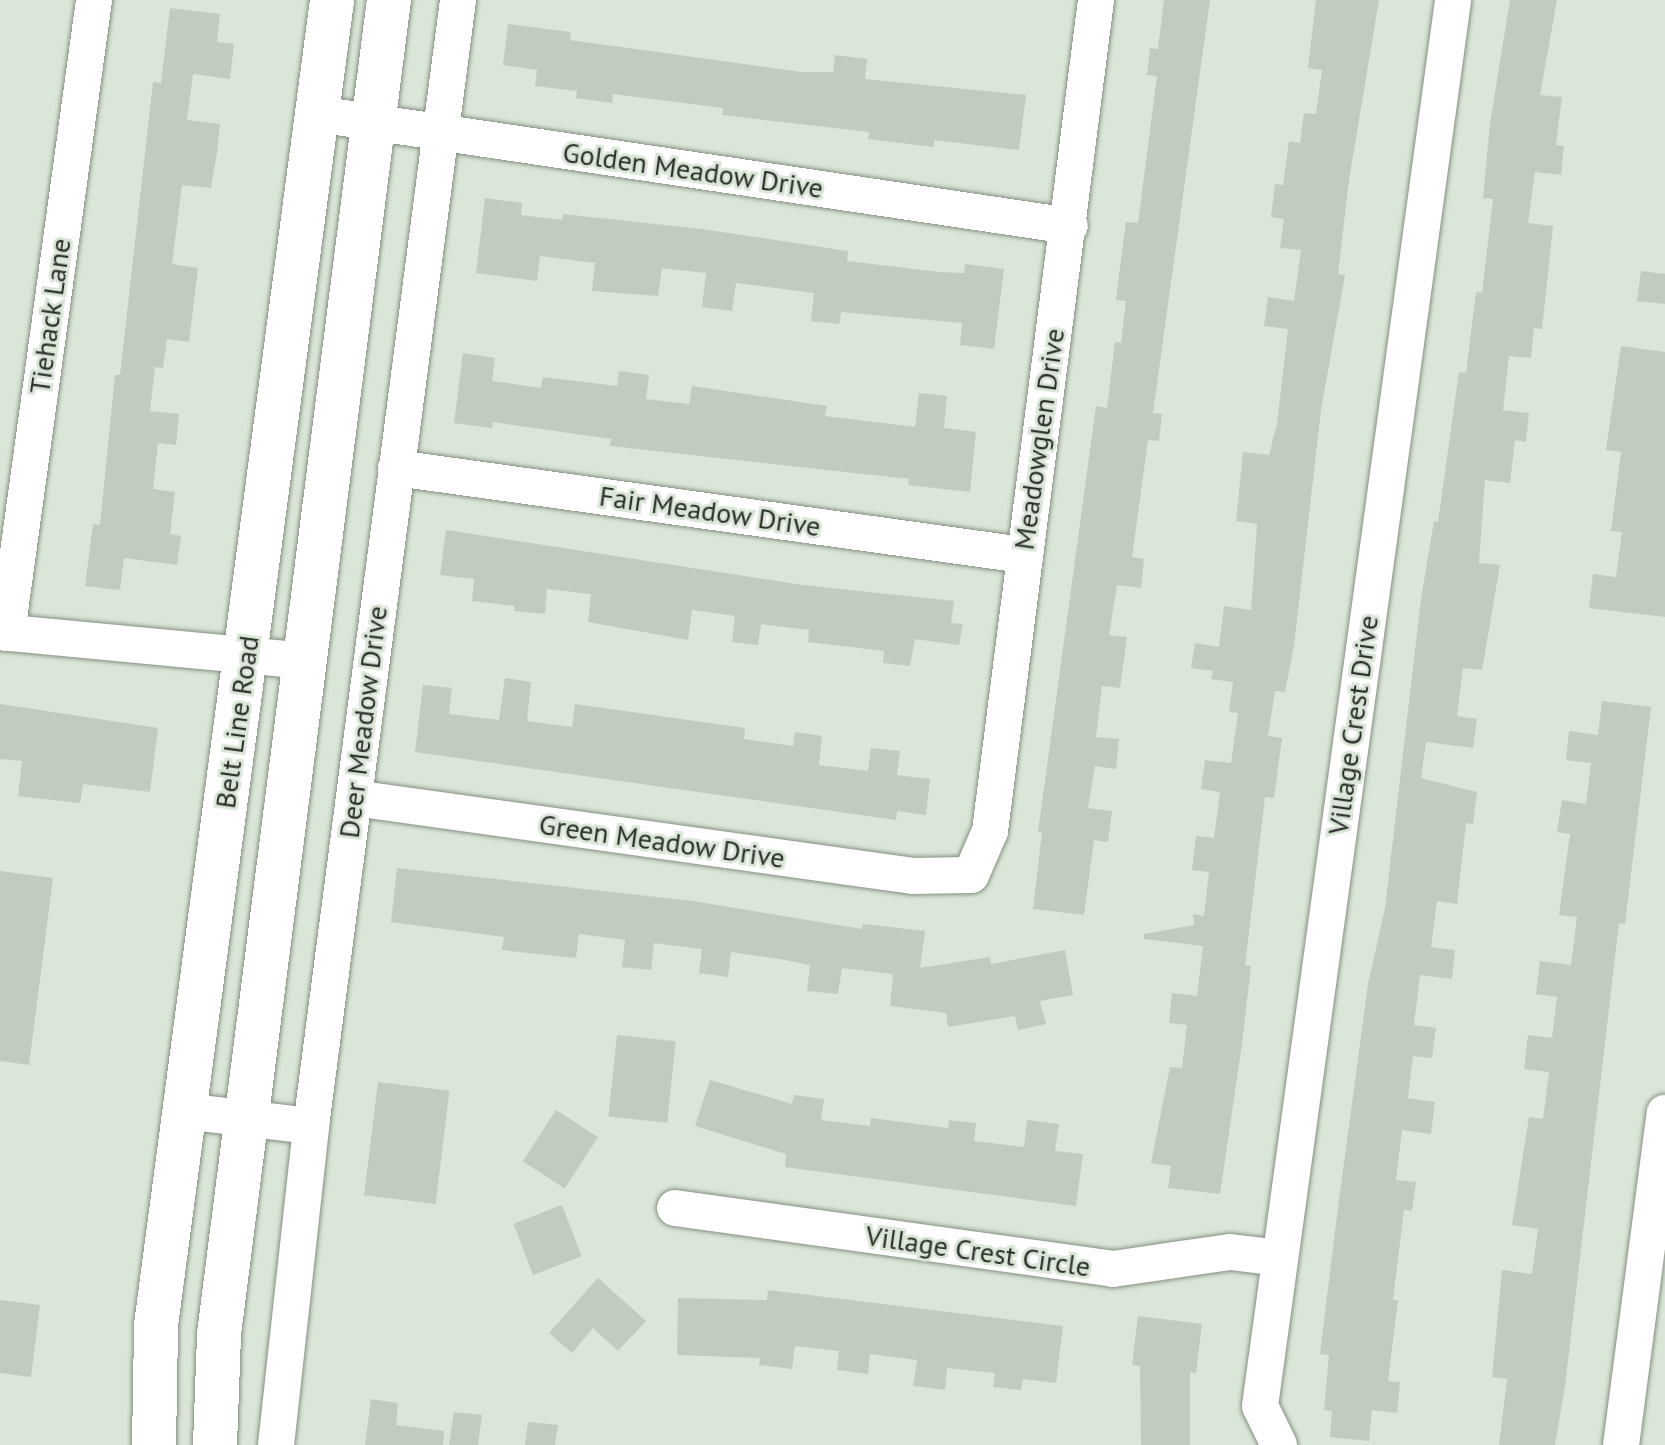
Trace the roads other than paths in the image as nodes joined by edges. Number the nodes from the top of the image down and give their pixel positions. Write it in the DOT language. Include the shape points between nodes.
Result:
graph roads {
  1 [pos="94,0"];
  2 [pos="332,0"];
  3 [pos="389,0"];
  4 [pos="458,0"];
  5 [pos="1096,0"];
  6 [pos="1453,0"];
  7 [pos="317,114"];
  8 [pos="372,124"];
  9 [pos="439,133"];
  10 [pos="1070,226"];
  11 [pos="396,468"];
  12 [pos="1023,555"];
  13 [pos="4,632"];
  14 [pos="247,655"];
  15 [pos="305,661"];
  16 [pos="354,798"];
  17 [pos="971,875"];
  18 [pos="183,1111"];
  19 [pos="1665,1113"];
  20 [pos="245,1117"];
  21 [pos="311,1126"];
  22 [pos="675,1208"];
  23 [pos="1280,1258"];
  24 [pos="154,1445"];
  25 [pos="215,1445"];
  26 [pos="276,1445"];
  27 [pos="1279,1445"];
  28 [pos="1621,1445"];
  1 -- 13 [label="street, Tiehack Lane"];
  2 -- 7 [label="main road, Belt Line Road"];
  3 -- 8 [label="main road, Belt Line Road"];
  4 -- 9 [label="street, Deer Meadow Drive"];
  5 -- 10 [label="street, Meadowglen Drive"];
  6 -- 23 [label="street, Village Crest Drive"];
  7 -- 8 [label="street, Golden Meadow Drive"];
  7 -- 14 [label="main road, Belt Line Road"];
  8 -- 9 [label="street, Golden Meadow Drive"];
  8 -- 15 [label="main road, Belt Line Road"];
  9 -- 10 [label="street, Golden Meadow Drive"];
  9 -- 11 [label="street, Deer Meadow Drive"];
  10 -- 12 [label="street, Meadowglen Drive"];
  11 -- 12 [label="street, Fair Meadow Drive"];
  11 -- 16 [label="street, Deer Meadow Drive"];
  12 -- 17 [label="street, Meadowglen Drive" via="990,831"];
  13 -- 14 [label="street"];
  14 -- 15 [label="street"];
  14 -- 18 [label="main road, Belt Line Road"];
  15 -- 20 [label="main road, Belt Line Road"];
  16 -- 17 [label="street, Green Meadow Drive" via="913,876"];
  16 -- 21 [label="street, Deer Meadow Drive"];
  18 -- 20 [label="street"];
  18 -- 24 [label="main road, Belt Line Road" via="156,1325"];
  19 -- 28 [label="street"];
  20 -- 21 [label="street"];
  20 -- 25 [label="main road, Belt Line Road" via="219,1334"];
  21 -- 26 [label="street, Deer Meadow Drive"];
  22 -- 23 [label="street, Village Crest Circle" via="1103,1269 1230,1252"];
  23 -- 27 [label="street, Village Crest Drive" via="1260,1406"];
}
